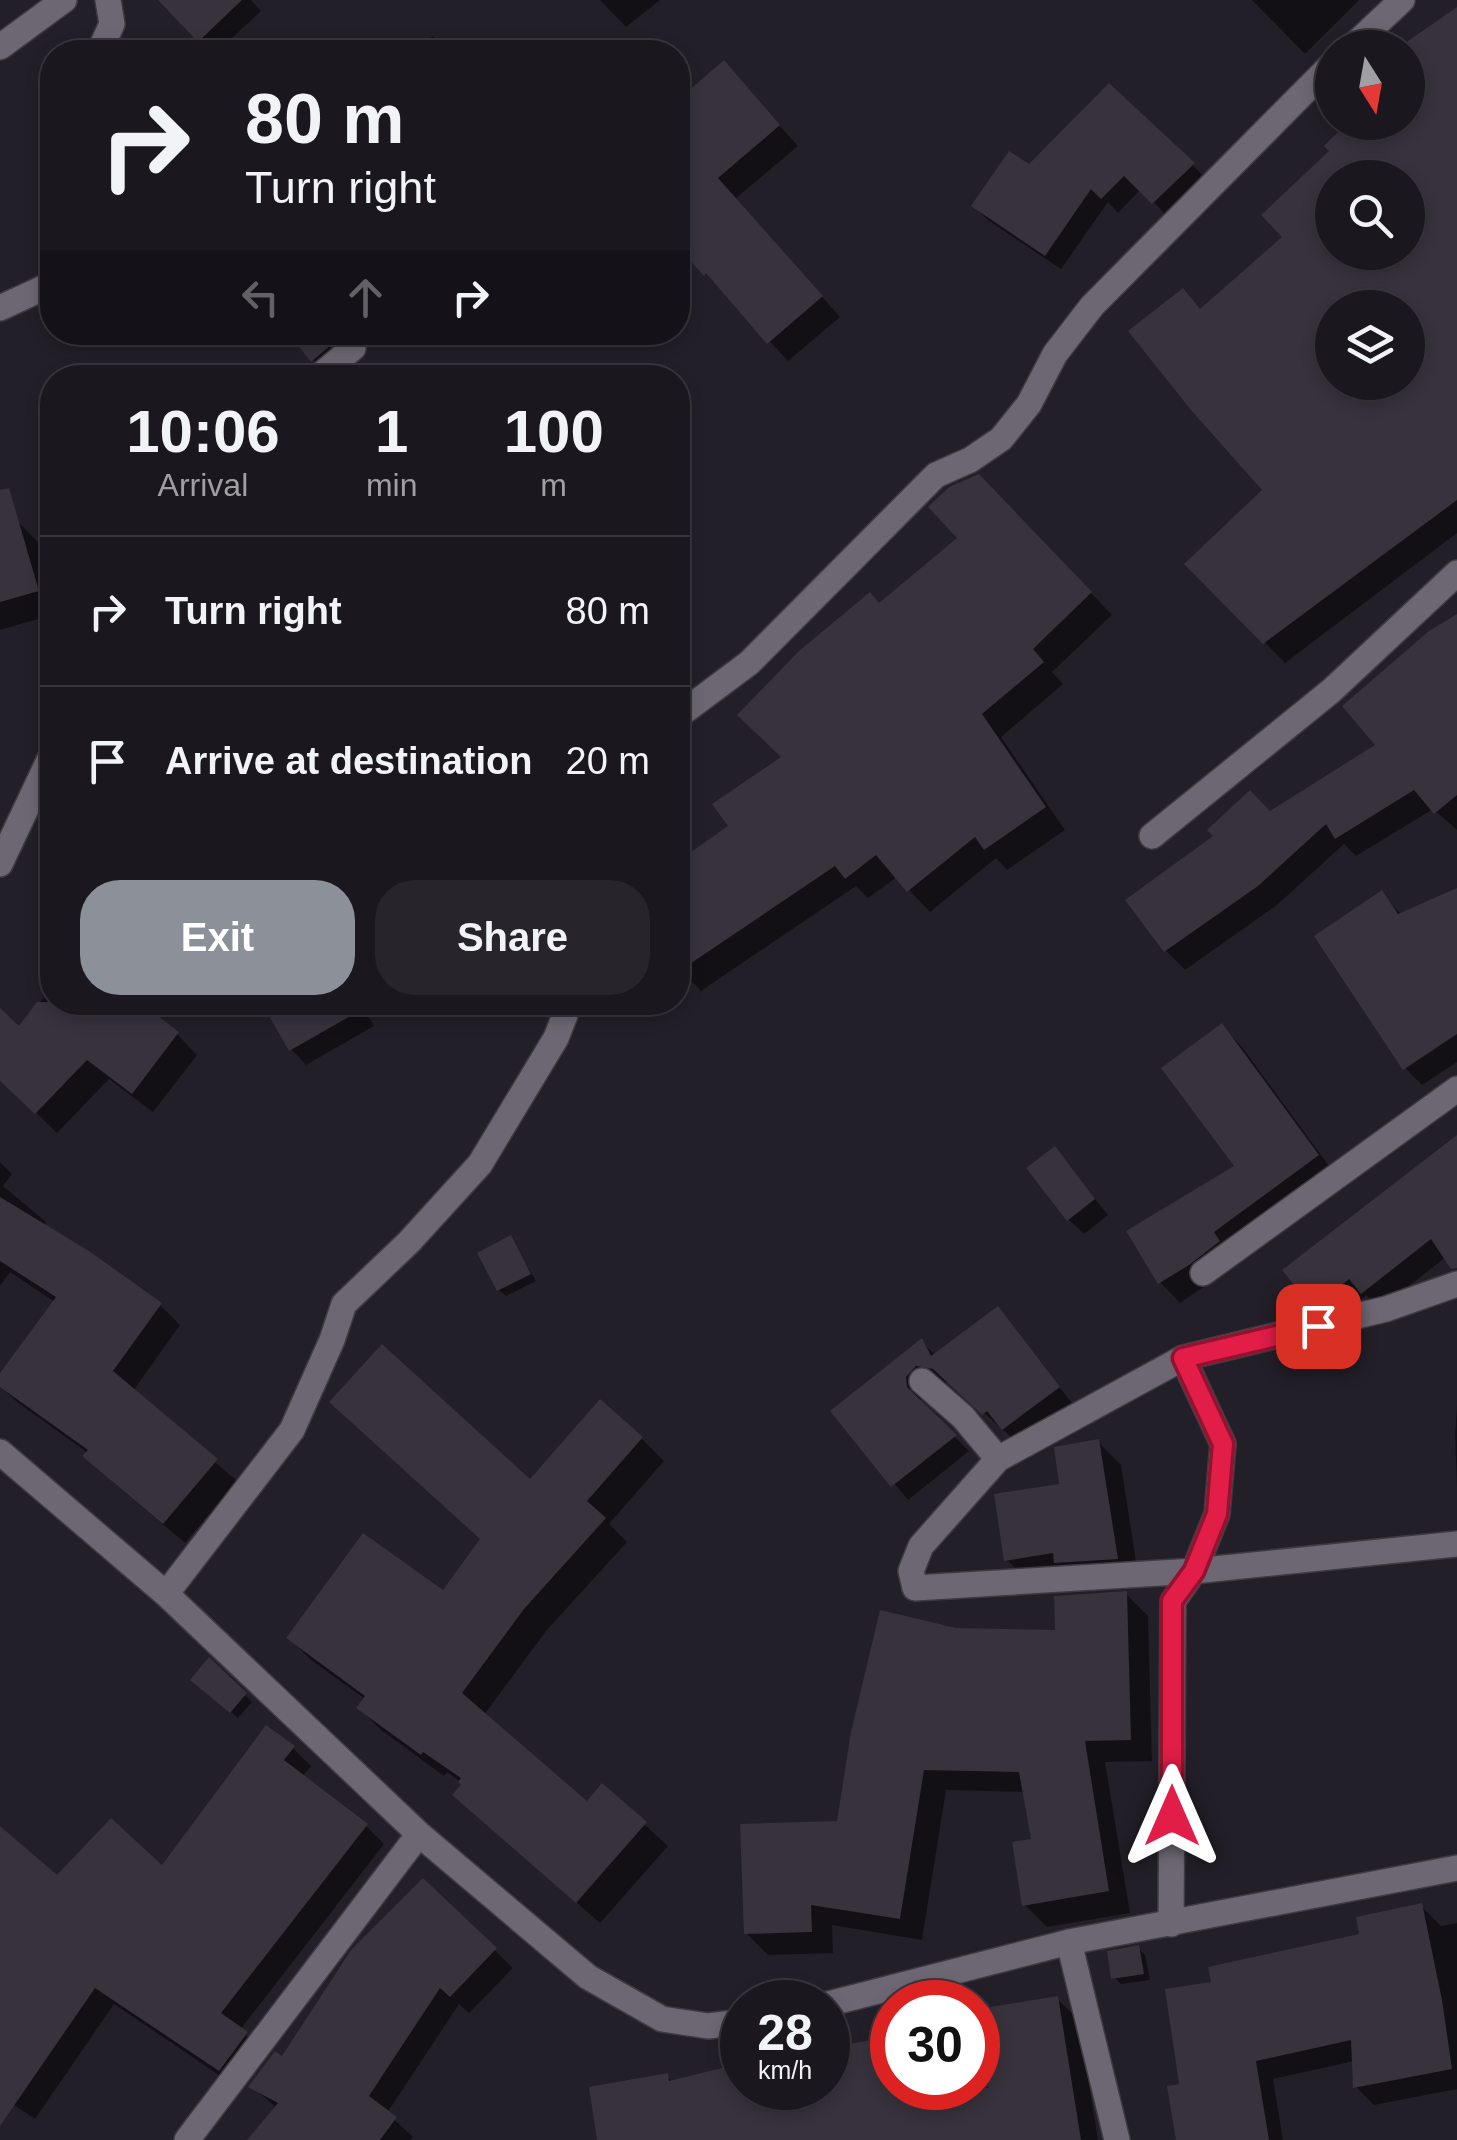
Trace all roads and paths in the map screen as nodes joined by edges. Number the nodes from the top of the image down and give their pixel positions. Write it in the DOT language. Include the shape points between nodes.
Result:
graph roads {
  1 [pos="64,0"];
  2 [pos="108,0"];
  3 [pos="1402,0"];
  4 [pos="1370,30"];
  5 [pos="105,40"];
  6 [pos="0,48"];
  7 [pos="1315,81"];
  8 [pos="40,290"];
  9 [pos="0,308"];
  10 [pos="353,348"];
  11 [pos="333,365"];
  12 [pos="1457,572"];
  13 [pos="690,707"];
  14 [pos="40,779"];
  15 [pos="1152,836"];
  16 [pos="0,864"];
  17 [pos="565,1015"];
  18 [pos="1457,1090"];
  19 [pos="1203,1273"];
  20 [pos="1457,1284"];
  21 [pos="1183,1358"];
  22 [pos="922,1381"];
  23 [pos="0,1452"];
  24 [pos="998,1459"];
  25 [pos="1457,1544"];
  26 [pos="1194,1571"];
  27 [pos="166,1594"];
  28 [pos="418,1834"];
  29 [pos="1457,1868"];
  30 [pos="1171,1924"];
  31 [pos="1069,1942"];
  32 [pos="850,1998"];
  33 [pos="720,2025"];
  34 [pos="187,2140"];
  35 [pos="1117,2140"];
  1 -- 6 [label="street"];
  2 -- 5 [label="street" via="112,24"];
  3 -- 4 [label="street"];
  7 -- 13 [label="street" via="1092,306 1001,440 936,475 749,662"];
  8 -- 9 [label="street"];
  10 -- 11 [label="street"];
  12 -- 15 [label="street" via="1331,692"];
  14 -- 16 [label="street"];
  17 -- 27 [label="street" via="480,1164 344,1304 292,1430"];
  18 -- 19 [label="street"];
  20 -- 21 [label="street" via="1386,1310"];
  21 -- 24 [label="street"];
  21 -- 26 [label="street" via="1223,1444 1217,1514"];
  22 -- 24 [label="street"];
  23 -- 27 [label="street"];
  24 -- 26 [label="street" via="921,1546 911,1571 915,1588"];
  25 -- 26 [label="street"];
  26 -- 30 [label="street" via="1172,1601"];
  27 -- 28 [label="street"];
  28 -- 33 [label="street" via="588,1977 662,2020"];
  28 -- 34 [label="street"];
  29 -- 30 [label="street"];
  30 -- 31 [label="street"];
  31 -- 32 [label="street"];
  31 -- 35 [label="street"];
}
